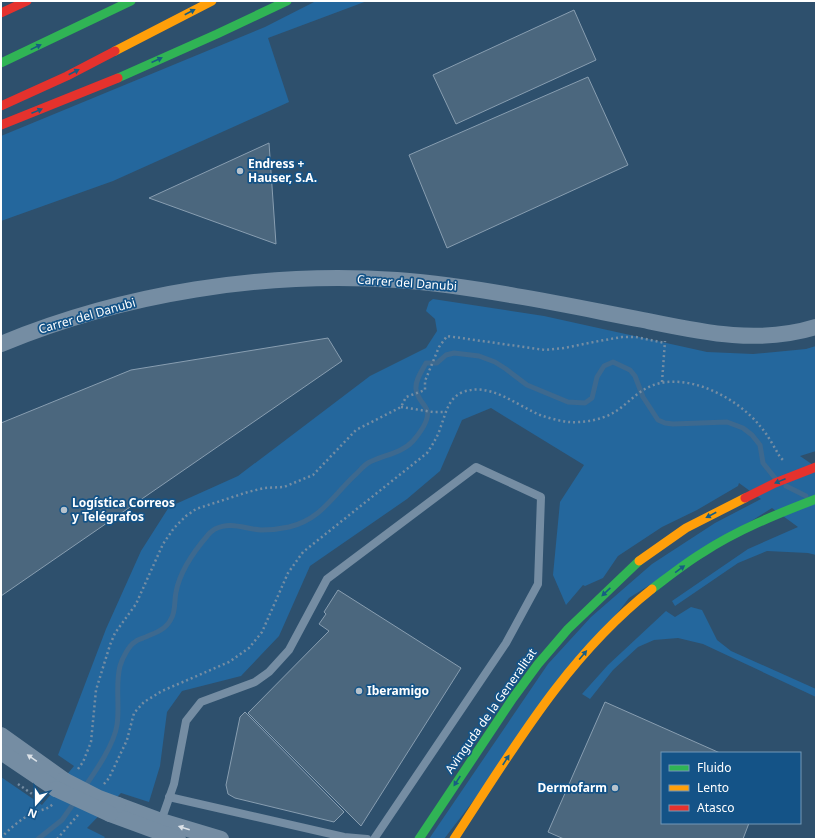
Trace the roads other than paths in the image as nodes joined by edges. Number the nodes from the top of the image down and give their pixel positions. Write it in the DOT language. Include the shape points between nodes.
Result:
graph roads {
  1 [pos="27,1"];
  2 [pos="131,1"];
  3 [pos="212,1"];
  4 [pos="288,1"];
  5 [pos="1,13"];
  6 [pos="1,63"];
  7 [pos="1,106"];
  8 [pos="1,125"];
  9 [pos="816,327"];
  10 [pos="1,344"];
  11 [pos="816,467"];
  12 [pos="816,499"];
  13 [pos="1,735"];
  14 [pos="1,752"];
  15 [pos="62,787"];
  16 [pos="169,797"];
  17 [pos="114,810"];
  18 [pos="161,821"];
  19 [pos="178,839"];
  20 [pos="221,839"];
  21 [pos="367,839"];
  22 [pos="374,839"];
  23 [pos="419,839"];
  24 [pos="454,839"];
  1 -- 5 [label="main road"];
  6 -- 2 [label="main road, one-way"];
  7 -- 3 [label="main road, one-way" via="67,76"];
  8 -- 4 [label="main road, one-way" via="82,93"];
  9 -- 10 [label="street, Carrer del Danubi" via="777,335 737,336 706,333 473,289 395,280 303,279 216,286 149,298 77,317"];
  11 -- 23 [label="main road, Avinguda de la Generalitat, one-way, bridge" via="775,483 686,528 640,561 568,629 538,664 512,698"];
  24 -- 12 [label="main road, one-way" via="559,683 619,617 667,577 706,550 745,529"];
  15 -- 13 [label="street, one-way"];
  14 -- 15 [label="street"];
  15 -- 17 [label="street, bridge"];
  16 -- 18 [label="lane"];
  16 -- 21 [label="lane" via="344,837"];
  16 -- 22 [label="lane" via="174,784 186,721 201,702 255,682 269,672 289,650 327,579 476,467 541,497 538,584 506,643"];
  17 -- 18 [label="street"];
  17 -- 19 [label="street"];
  20 -- 18 [label="street, one-way"];
}
